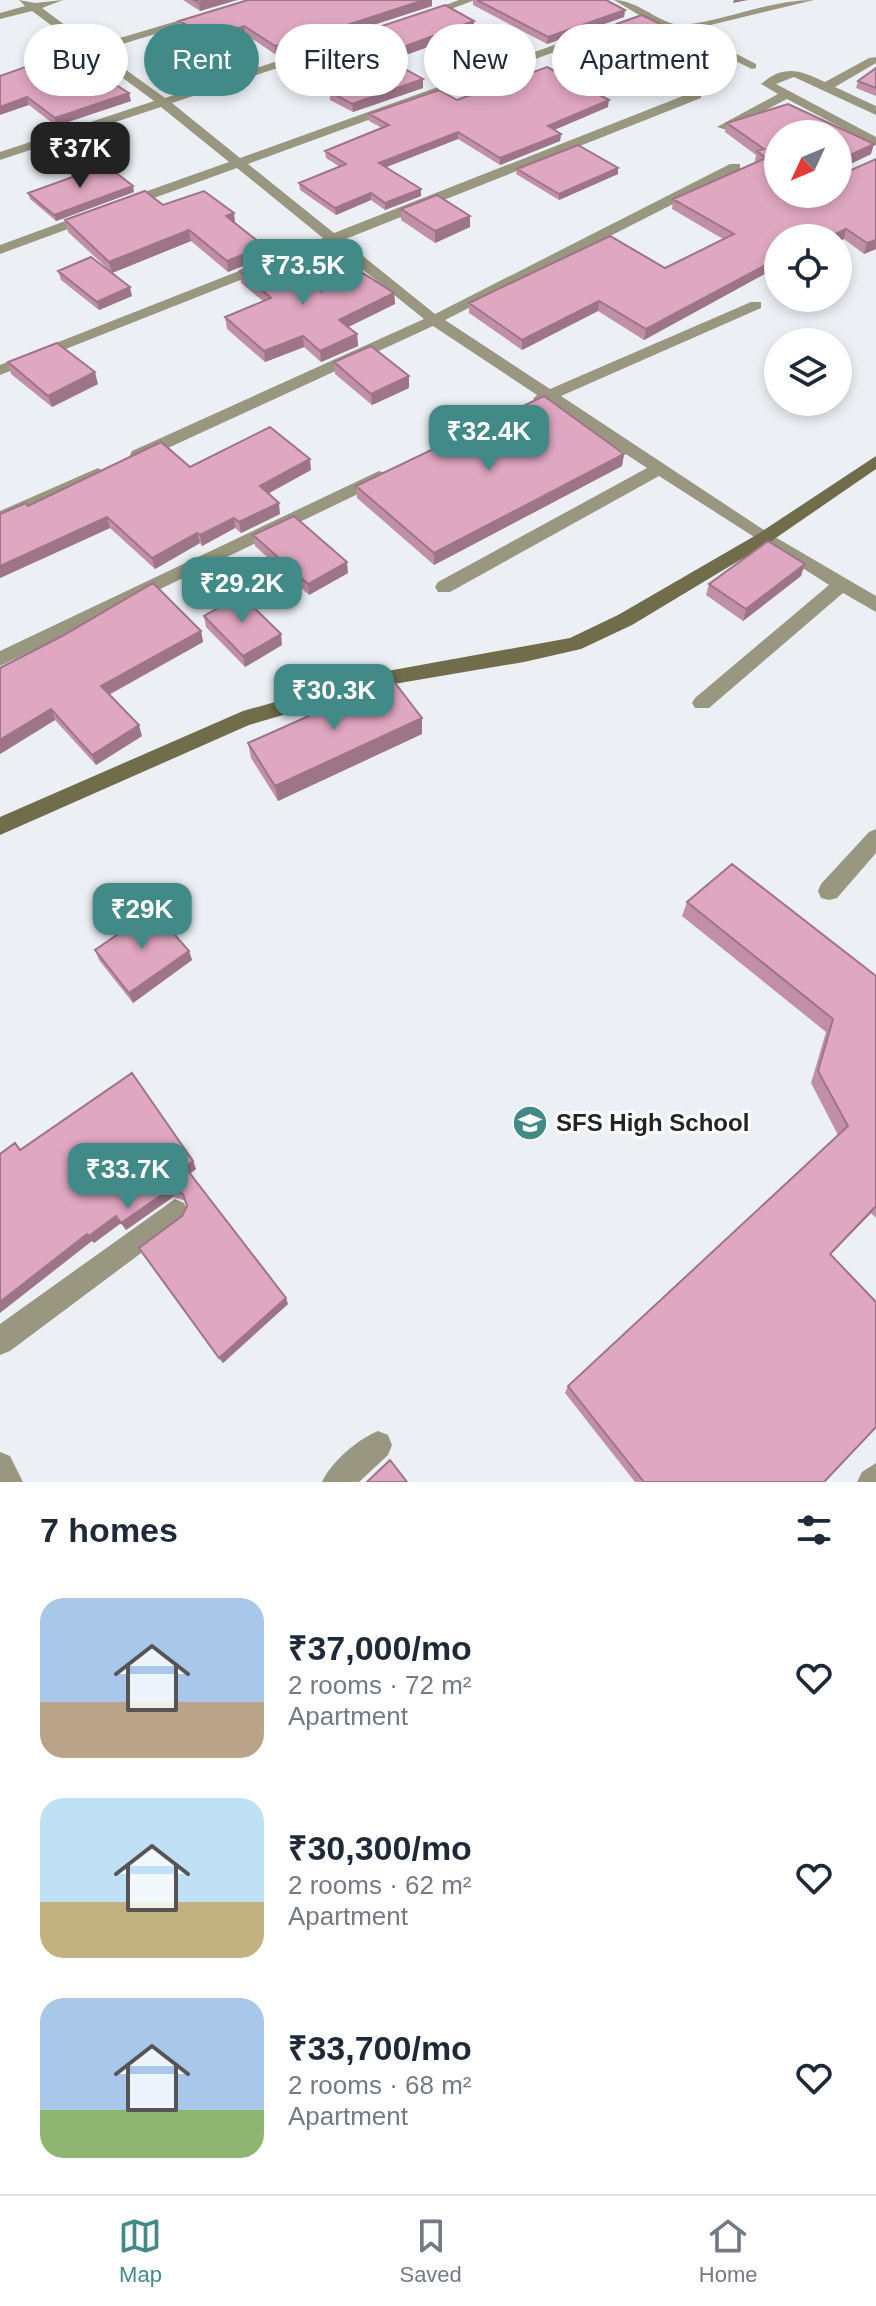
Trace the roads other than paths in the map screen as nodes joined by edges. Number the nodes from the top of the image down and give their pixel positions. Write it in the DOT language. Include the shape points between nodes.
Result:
graph roads {
  1 [pos="58,0"];
  2 [pos="260,0"];
  3 [pos="470,0"];
  4 [pos="619,0"];
  5 [pos="809,0"];
  6 [pos="29,3"];
  7 [pos="648,15"];
  8 [pos="0,16"];
  9 [pos="412,20"];
  10 [pos="57,24"];
  11 [pos="624,24"];
  12 [pos="668,24"];
  13 [pos="701,24"];
  14 [pos="128,39"];
  15 [pos="552,49"];
  16 [pos="737,58"];
  17 [pos="873,60"];
  18 [pos="275,66"];
  19 [pos="752,66"];
  20 [pos="128,77"];
  21 [pos="826,87"];
  22 [pos="694,96"];
  23 [pos="784,96"];
  24 [pos="164,103"];
  25 [pos="876,111"];
  26 [pos="723,127"];
  27 [pos="876,142"];
  28 [pos="0,156"];
  29 [pos="235,162"];
  30 [pos="735,167"];
  31 [pos="118,206"];
  32 [pos="103,211"];
  33 [pos="330,238"];
  34 [pos="0,250"];
  35 [pos="756,305"];
  36 [pos="434,320"];
  37 [pos="0,370"];
  38 [pos="548,396"];
  39 [pos="519,410"];
  40 [pos="876,461"];
  41 [pos="659,469"];
  42 [pos="389,472"];
  43 [pos="0,518"];
  44 [pos="764,538"];
  45 [pos="842,584"];
  46 [pos="444,587"];
  47 [pos="874,601"];
  48 [pos="0,659"];
  49 [pos="702,703"];
  50 [pos="0,826"];
  51 [pos="876,838"];
  52 [pos="829,891"];
  53 [pos="175,1212"];
  54 [pos="0,1341"];
  55 [pos="378,1445"];
  56 [pos="0,1466"];
  57 [pos="8,1482"];
  58 [pos="337,1482"];
  1 -- 6 [label="street"];
  2 -- 14 [label="street"];
  3 -- 9 [label="street"];
  4 -- 7 [label="street"];
  5 -- 13 [label="street"];
  6 -- 8 [label="street"];
  6 -- 10 [label="street"];
  7 -- 11 [label="street"];
  7 -- 12 [label="street"];
  15 -- 29 [label="street"];
  16 -- 19 [label="street"];
  17 -- 21 [label="street"];
  18 -- 24 [label="street"];
  20 -- 24 [label="street"];
  21 -- 23 [label="street" via="804,75 786,73 767,84"];
  21 -- 25 [label="street"];
  22 -- 33 [label="street"];
  23 -- 26 [label="street"];
  23 -- 27 [label="street"];
  24 -- 28 [label="street"];
  24 -- 29 [label="street"];
  29 -- 31 [label="street"];
  29 -- 33 [label="street"];
  30 -- 36 [label="street"];
  32 -- 34 [label="street"];
  33 -- 36 [label="street"];
  33 -- 37 [label="street"];
  35 -- 38 [label="street"];
  36 -- 38 [label="street"];
  36 -- 43 [label="street"];
  38 -- 39 [label="street"];
  38 -- 41 [label="street"];
  40 -- 44 [label="street"];
  41 -- 44 [label="street"];
  41 -- 46 [label="street"];
  42 -- 48 [label="street"];
  44 -- 45 [label="street"];
  44 -- 50 [label="street" via="574,644 382,679 243,719"];
  45 -- 47 [label="street"];
  45 -- 49 [label="street"];
  51 -- 52 [label="street"];
  53 -- 54 [label="street"];
  55 -- 58 [label="street"];
  56 -- 57 [label="street"];
}
